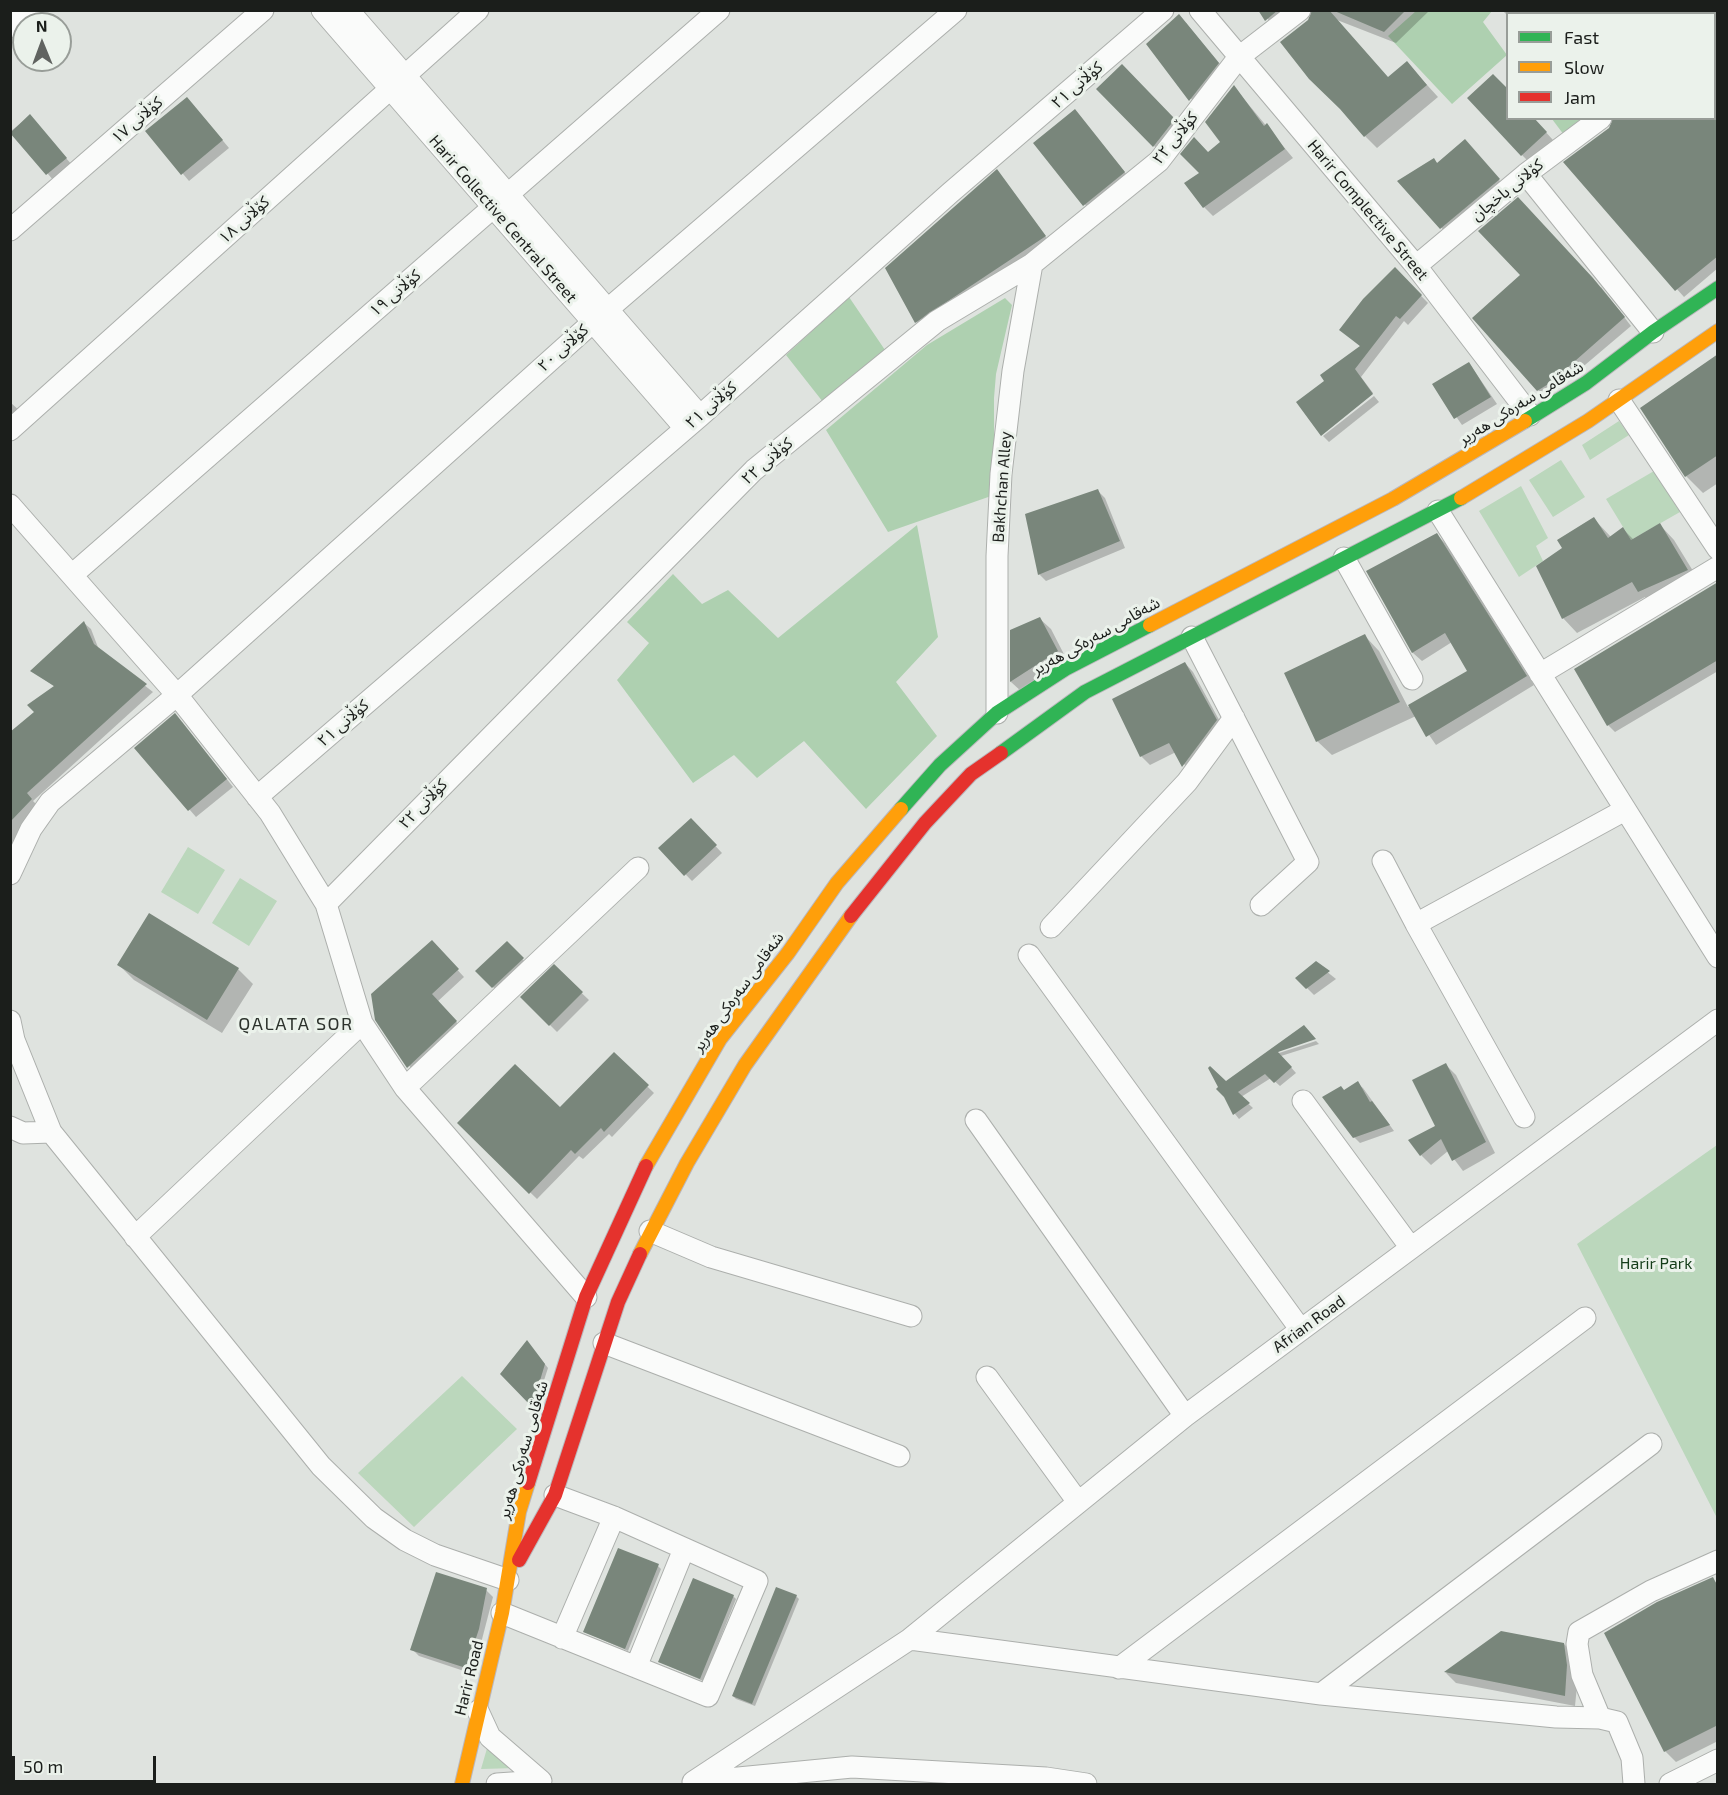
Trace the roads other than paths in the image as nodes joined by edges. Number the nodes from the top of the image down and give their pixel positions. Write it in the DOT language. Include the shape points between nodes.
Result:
graph roads {
  1 [pos="30,10"];
  2 [pos="263,10"];
  3 [pos="322,10"];
  4 [pos="348,10"];
  5 [pos="478,10"];
  6 [pos="719,10"];
  7 [pos="957,10"];
  8 [pos="1163,10"];
  9 [pos="1200,10"];
  10 [pos="1300,10"];
  11 [pos="10,27"];
  12 [pos="1239,57"];
  13 [pos="398,82"];
  14 [pos="1598,120"];
  15 [pos="1526,174"];
  16 [pos="501,201"];
  17 [pos="10,230"];
  18 [pos="1032,264"];
  19 [pos="1416,266"];
  20 [pos="1718,288"];
  21 [pos="600,315"];
  22 [pos="1718,331"];
  23 [pos="1653,332"];
  24 [pos="1619,400"];
  25 [pos="1530,415"];
  26 [pos="693,422"];
  27 [pos="10,430"];
  28 [pos="1448,487"];
  29 [pos="10,505"];
  30 [pos="1438,511"];
  31 [pos="1718,549"];
  32 [pos="1344,558"];
  33 [pos="1718,567"];
  34 [pos="72,575"];
  35 [pos="1192,637"];
  36 [pos="1540,674"];
  37 [pos="1412,679"];
  38 [pos="177,695"];
  39 [pos="997,713"];
  40 [pos="1234,718"];
  41 [pos="257,797"];
  42 [pos="1625,810"];
  43 [pos="1383,861"];
  44 [pos="638,868"];
  45 [pos="10,874"];
  46 [pos="326,904"];
  47 [pos="1261,905"];
  48 [pos="1416,924"];
  49 [pos="1051,927"];
  50 [pos="1029,955"];
  51 [pos="1718,957"];
  52 [pos="1718,1020"];
  53 [pos="10,1022"];
  54 [pos="362,1023"];
  55 [pos="405,1088"];
  56 [pos="1303,1101"];
  57 [pos="1524,1117"];
  58 [pos="976,1120"];
  59 [pos="10,1127"];
  60 [pos="51,1132"];
  61 [pos="651,1231"];
  62 [pos="135,1237"];
  63 [pos="1411,1248"];
  64 [pos="586,1297"];
  65 [pos="911,1316"];
  66 [pos="1585,1318"];
  67 [pos="1301,1330"];
  68 [pos="604,1343"];
  69 [pos="987,1377"];
  70 [pos="1185,1416"];
  71 [pos="1652,1444"];
  72 [pos="899,1456"];
  73 [pos="555,1495"];
  74 [pos="1078,1502"];
  75 [pos="614,1517"];
  76 [pos="684,1549"];
  77 [pos="1718,1561"];
  78 [pos="508,1580"];
  79 [pos="502,1613"];
  80 [pos="562,1638"];
  81 [pos="909,1639"];
  82 [pos="636,1667"];
  83 [pos="1119,1668"];
  84 [pos="1322,1694"];
  85 [pos="478,1711"];
  86 [pos="1600,1718"];
  87 [pos="1718,1760"];
  88 [pos="546,1783"];
  89 [pos="689,1783"];
  90 [pos="462,1785"];
  91 [pos="497,1785"];
  92 [pos="1086,1785"];
  93 [pos="1634,1785"];
  94 [pos="1670,1785"];
  1 -- 11 [label="street"];
  2 -- 17 [label="street, کۆڵانی ١٧"];
  3 -- 13 [label="street, Harir Collective Central Street"];
  4 -- 13 [label="street, Harir Collective Central Street"];
  5 -- 13 [label="street, کۆڵانی ١٨"];
  6 -- 16 [label="street, کۆڵانی ١٩"];
  7 -- 21 [label="street, کۆڵانی ٢٠"];
  8 -- 26 [label="street, کۆڵانی ٢١"];
  9 -- 12 [label="street, Harir Complective Street"];
  10 -- 12 [label="street, کۆڵانی ٢٢"];
  12 -- 18 [label="street, کۆڵانی ٢٢" via="1159,161"];
  12 -- 19 [label="street, Harir Complective Street"];
  13 -- 16 [label="street, Harir Collective Central Street"];
  13 -- 27 [label="street, کۆڵانی ١٨"];
  14 -- 15 [label="street, کۆلانی باخچان"];
  15 -- 19 [label="street, کۆلانی باخچان"];
  15 -- 23 [label="street"];
  16 -- 21 [label="street, Harir Collective Central Street"];
  16 -- 34 [label="street, کۆڵانی ١٩"];
  18 -- 39 [label="street, Bakhchan Alley" via="1000,474"];
  18 -- 46 [label="street, کۆڵانی ٢٢" via="936,321 754,470"];
  19 -- 25 [label="street, Harir Complective Street"];
  20 -- 23 [label="main road, شەقامی سەرەکی هەریر"];
  21 -- 26 [label="street, Harir Collective Central Street"];
  21 -- 38 [label="street, کۆڵانی ٢٠"];
  22 -- 24 [label="main road, شەقامی سەرەکی هەریر"];
  23 -- 25 [label="main road, شەقامی سەرەکی هەریر" via="1586,383"];
  24 -- 28 [label="main road, شەقامی سەرەکی هەریر"];
  24 -- 31 [label="street"];
  25 -- 28 [label="main road, شەقامی سەرەکی هەریر"];
  26 -- 41 [label="street, کۆڵانی ٢١"];
  28 -- 30 [label="main road, شەقامی سەرەکی هەریر"];
  28 -- 39 [label="main road, شەقامی سەرەکی هەریر" via="1393,499 1065,669"];
  29 -- 34 [label="street"];
  30 -- 32 [label="main road, شەقامی سەرەکی هەریر"];
  30 -- 36 [label="street"];
  32 -- 35 [label="main road, شەقامی سەرەکی هەریر"];
  32 -- 37 [label="street"];
  33 -- 36 [label="street"];
  34 -- 38 [label="street"];
  35 -- 40 [label="street"];
  35 -- 61 [label="main road, شەقامی سەرەکی هەریر" via="1085,692 1038,724 971,774 925,823 829,943 769,1030 693,1153"];
  36 -- 42 [label="street"];
  38 -- 41 [label="street"];
  38 -- 45 [label="street, کۆڵانی ٢٠" via="50,802 31,829"];
  39 -- 64 [label="main road, شەقامی سەرەکی هەریر" via="940,765 837,883 720,1039 654,1150"];
  40 -- 47 [label="street" via="1308,861"];
  40 -- 49 [label="street" via="1187,782"];
  41 -- 46 [label="street"];
  42 -- 48 [label="street"];
  42 -- 51 [label="street"];
  43 -- 48 [label="street"];
  44 -- 55 [label="street"];
  46 -- 54 [label="street"];
  48 -- 57 [label="street"];
  50 -- 67 [label="street"];
  52 -- 63 [label="street, Afrian Road"];
  53 -- 60 [label="street"];
  54 -- 55 [label="street"];
  54 -- 62 [label="street"];
  55 -- 64 [label="street"];
  56 -- 63 [label="street"];
  58 -- 70 [label="street"];
  59 -- 60 [label="street" via="22,1133"];
  60 -- 62 [label="street"];
  61 -- 65 [label="street" via="711,1257"];
  61 -- 68 [label="main road, شەقامی سەرەکی هەریر"];
  62 -- 78 [label="street" via="321,1466 374,1518 435,1556"];
  63 -- 67 [label="street, Afrian Road"];
  64 -- 78 [label="main road, شەقامی سەرەکی هەریر" via="519,1512"];
  66 -- 83 [label="street"];
  67 -- 70 [label="street, Afrian Road"];
  68 -- 72 [label="street"];
  68 -- 73 [label="main road, شەقامی سەرەکی هەریر"];
  69 -- 74 [label="street"];
  70 -- 74 [label="street, Afrian Road"];
  71 -- 84 [label="street"];
  73 -- 75 [label="street"];
  73 -- 78 [label="main road, شەقامی سەرەکی هەریر"];
  74 -- 81 [label="street, Afrian Road"];
  75 -- 76 [label="street"];
  75 -- 80 [label="street"];
  76 -- 82 [label="street"];
  76 -- 82 [label="street" via="757,1581 708,1696"];
  77 -- 86 [label="street" via="1579,1632 1582,1675"];
  78 -- 79 [label="main road, Harir Road"];
  79 -- 80 [label="street"];
  79 -- 85 [label="main road, Harir Road"];
  80 -- 82 [label="street"];
  81 -- 83 [label="street"];
  81 -- 89 [label="street, Afrian Road"];
  83 -- 84 [label="street"];
  84 -- 86 [label="street"];
  85 -- 88 [label="street" via="490,1737"];
  85 -- 90 [label="main road, Harir Road"];
  86 -- 93 [label="street" via="1617,1722 1632,1758"];
  87 -- 94 [label="street"];
  88 -- 91 [label="street"];
  89 -- 92 [label="street" via="852,1767 1046,1778"];
}
